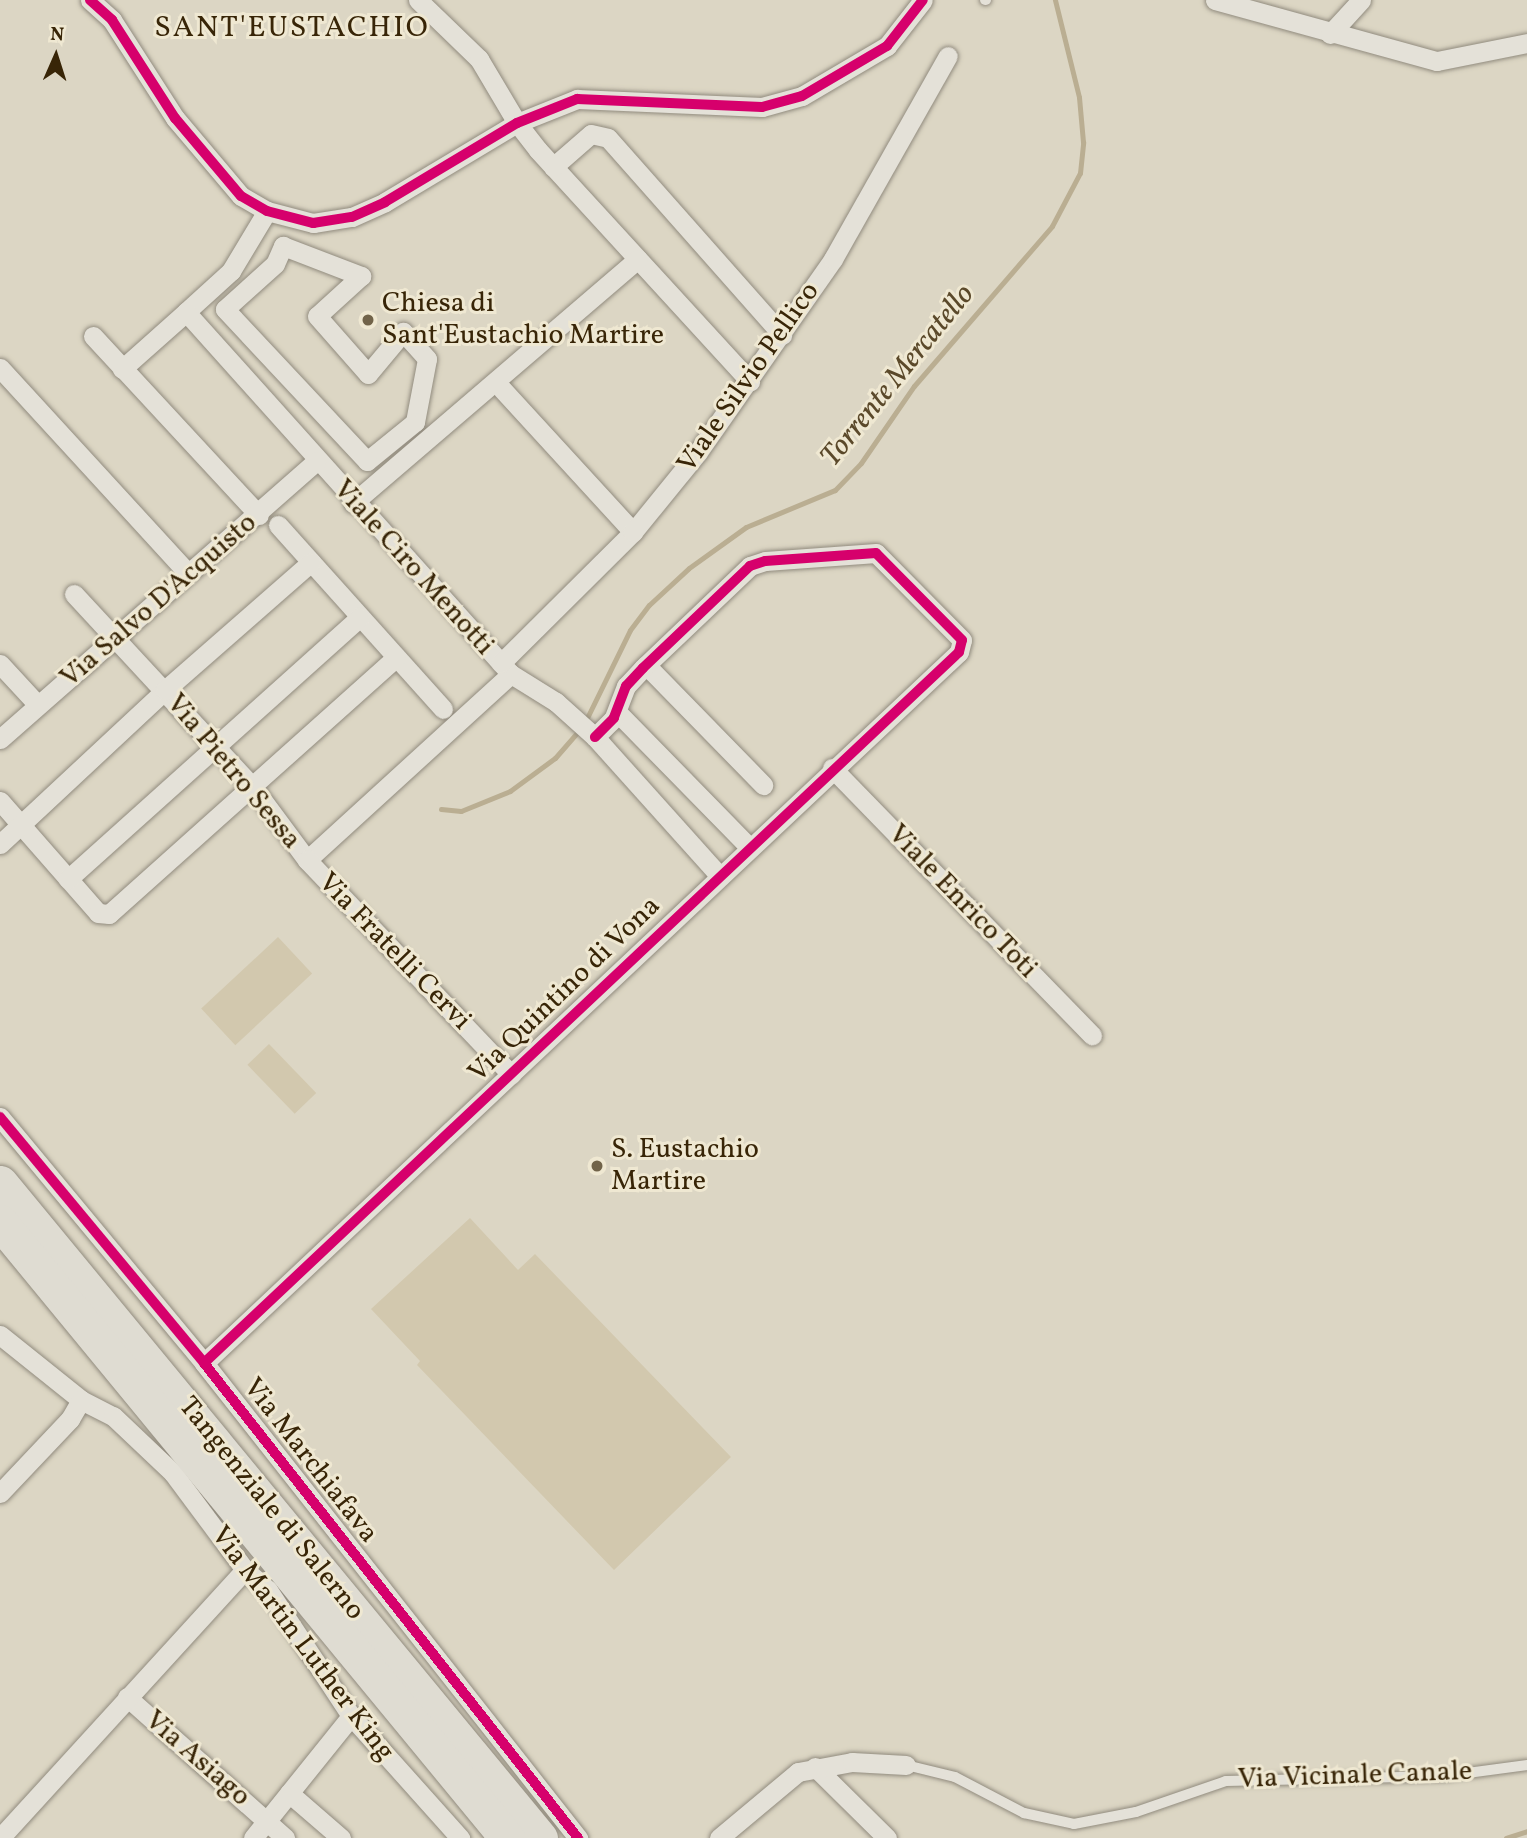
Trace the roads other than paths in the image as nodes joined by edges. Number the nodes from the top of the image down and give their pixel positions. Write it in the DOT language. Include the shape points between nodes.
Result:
graph roads {
  1 [pos="90,0"];
  2 [pos="419,0"];
  3 [pos="923,0"];
  4 [pos="1215,0"];
  5 [pos="1361,0"];
  6 [pos="1330,34"];
  7 [pos="1527,43"];
  8 [pos="948,56"];
  9 [pos="516,123"];
  10 [pos="553,167"];
  11 [pos="267,211"];
  12 [pos="638,259"];
  13 [pos="225,309"];
  14 [pos="186,312"];
  15 [pos="782,335"];
  16 [pos="93,336"];
  17 [pos="0,369"];
  18 [pos="122,369"];
  19 [pos="750,381"];
  20 [pos="499,385"];
  21 [pos="316,461"];
  22 [pos="353,503"];
  23 [pos="259,515"];
  24 [pos="278,525"];
  25 [pos="634,533"];
  26 [pos="311,562"];
  27 [pos="187,572"];
  28 [pos="74,594"];
  29 [pos="360,617"];
  30 [pos="115,635"];
  31 [pos="396,657"];
  32 [pos="0,664"];
  33 [pos="646,665"];
  34 [pos="506,669"];
  35 [pos="165,690"];
  36 [pos="38,705"];
  37 [pos="443,709"];
  38 [pos="618,713"];
  39 [pos="595,737"];
  40 [pos="0,739"];
  41 [pos="214,744"];
  42 [pos="832,768"];
  43 [pos="763,785"];
  44 [pos="252,786"];
  45 [pos="0,801"];
  46 [pos="20,824"];
  47 [pos="0,844"];
  48 [pos="750,848"];
  49 [pos="307,860"];
  50 [pos="719,875"];
  51 [pos="68,879"];
  52 [pos="1092,1035"];
  53 [pos="510,1074"];
  54 [pos="0,1117"];
  55 [pos="0,1183"];
  56 [pos="0,1222"];
  57 [pos="0,1335"];
  58 [pos="204,1363"];
  59 [pos="81,1399"];
  60 [pos="0,1493"];
  61 [pos="245,1570"];
  62 [pos="127,1697"];
  63 [pos="351,1717"];
  64 [pos="906,1765"];
  65 [pos="1527,1765"];
  66 [pos="815,1767"];
  67 [pos="289,1793"];
  68 [pos="267,1821"];
  69 [pos="0,1838"];
  70 [pos="253,1838"];
  71 [pos="285,1838"];
  72 [pos="341,1838"];
  73 [pos="460,1838"];
  74 [pos="508,1838"];
  75 [pos="540,1838"];
  76 [pos="578,1838"];
  77 [pos="719,1838"];
  78 [pos="887,1838"];
  1 -- 11 [label="street" via="112,20 174,118 241,196"];
  2 -- 9 [label="street" via="480,59"];
  3 -- 9 [label="street" via="887,46 802,96 762,107 600,97 549,108"];
  4 -- 6 [label="street"];
  5 -- 6 [label="street"];
  6 -- 7 [label="street" via="1437,61"];
  8 -- 15 [label="street, Viale Silvio Pellico" via="833,259"];
  9 -- 10 [label="street"];
  9 -- 11 [label="street" via="352,217 313,223"];
  10 -- 12 [label="street"];
  10 -- 15 [label="street" via="592,134 608,138"];
  11 -- 14 [label="street" via="231,271"];
  12 -- 19 [label="street"];
  12 -- 20 [label="street"];
  13 -- 13 [label="street" via="367,461 415,422 427,359 403,332 368,374 317,316 361,276 283,246 275,264"];
  14 -- 18 [label="street"];
  14 -- 21 [label="street, Viale Ciro Menotti"];
  15 -- 19 [label="street, Viale Silvio Pellico"];
  16 -- 18 [label="street"];
  17 -- 27 [label="street"];
  18 -- 23 [label="street"];
  19 -- 25 [label="street, Viale Silvio Pellico"];
  20 -- 22 [label="street"];
  20 -- 25 [label="street"];
  21 -- 22 [label="street, Viale Ciro Menotti"];
  21 -- 23 [label="street, Via Salvo D'Acquisto"];
  22 -- 34 [label="street, Viale Ciro Menotti"];
  23 -- 27 [label="street, Via Salvo D'Acquisto"];
  24 -- 26 [label="street"];
  25 -- 34 [label="street, Viale Silvio Pellico"];
  26 -- 29 [label="street"];
  26 -- 35 [label="street"];
  27 -- 30 [label="street, Via Salvo D'Acquisto"];
  28 -- 30 [label="street, Via Pietro Sessa"];
  29 -- 31 [label="street"];
  29 -- 41 [label="street"];
  30 -- 35 [label="street, Via Pietro Sessa"];
  30 -- 36 [label="street, Via Salvo D'Acquisto"];
  31 -- 37 [label="street"];
  31 -- 44 [label="street"];
  32 -- 36 [label="street"];
  33 -- 38 [label="street" via="626,686"];
  33 -- 42 [label="street, Via Quintino di Vona" via="750,566 876,553 962,640 959,652"];
  33 -- 43 [label="street"];
  34 -- 39 [label="street, Viale Ciro Menotti" via="556,702"];
  34 -- 49 [label="street, Via Pietro Sessa"];
  35 -- 41 [label="street, Via Pietro Sessa"];
  35 -- 46 [label="street"];
  36 -- 40 [label="street, Via Salvo D'Acquisto"];
  38 -- 39 [label="street"];
  38 -- 48 [label="street"];
  39 -- 50 [label="street, Viale Ciro Menotti"];
  41 -- 44 [label="street, Via Pietro Sessa"];
  41 -- 51 [label="street"];
  42 -- 48 [label="street, Via Quintino di Vona"];
  42 -- 52 [label="street, Viale Enrico Toti"];
  44 -- 49 [label="street, Via Pietro Sessa"];
  44 -- 51 [label="street" via="109,914 98,913"];
  45 -- 46 [label="street"];
  46 -- 47 [label="street"];
  46 -- 51 [label="street"];
  48 -- 50 [label="street, Via Quintino di Vona"];
  49 -- 53 [label="street, Via Fratelli Cervi"];
  50 -- 53 [label="street, Via Quintino di Vona"];
  53 -- 58 [label="street, Via Quintino di Vona"];
  54 -- 58 [label="street, Via Marchiafava"];
  55 -- 75 [label="highway, Tangenziale di Salerno"];
  56 -- 74 [label="highway, Tangenziale di Salerno"];
  57 -- 59 [label="street, Via Martin Luther King"];
  58 -- 76 [label="street, Via Marchiafava"];
  59 -- 60 [label="street" via="70,1419"];
  59 -- 61 [label="street, Via Martin Luther King" via="113,1416 173,1474"];
  61 -- 62 [label="street, Via Asiago"];
  61 -- 63 [label="street, Via Martin Luther King" via="268,1590"];
  62 -- 68 [label="street, Via Asiago"];
  62 -- 69 [label="street, Via Asiago"];
  63 -- 67 [label="street, Via Asiago"];
  63 -- 73 [label="street, Via Martin Luther King"];
  64 -- 65 [label="lane, Via Vicinale Canale" via="955,1777 1024,1813 1074,1824 1136,1812 1226,1781 1445,1776"];
  64 -- 66 [label="street" via="852,1762"];
  66 -- 77 [label="street" via="798,1772"];
  66 -- 78 [label="street"];
  67 -- 68 [label="street, Via Asiago"];
  67 -- 72 [label="street, Via Asiago"];
  68 -- 70 [label="street, Via Asiago"];
  68 -- 71 [label="street, Via Asiago"];
}
